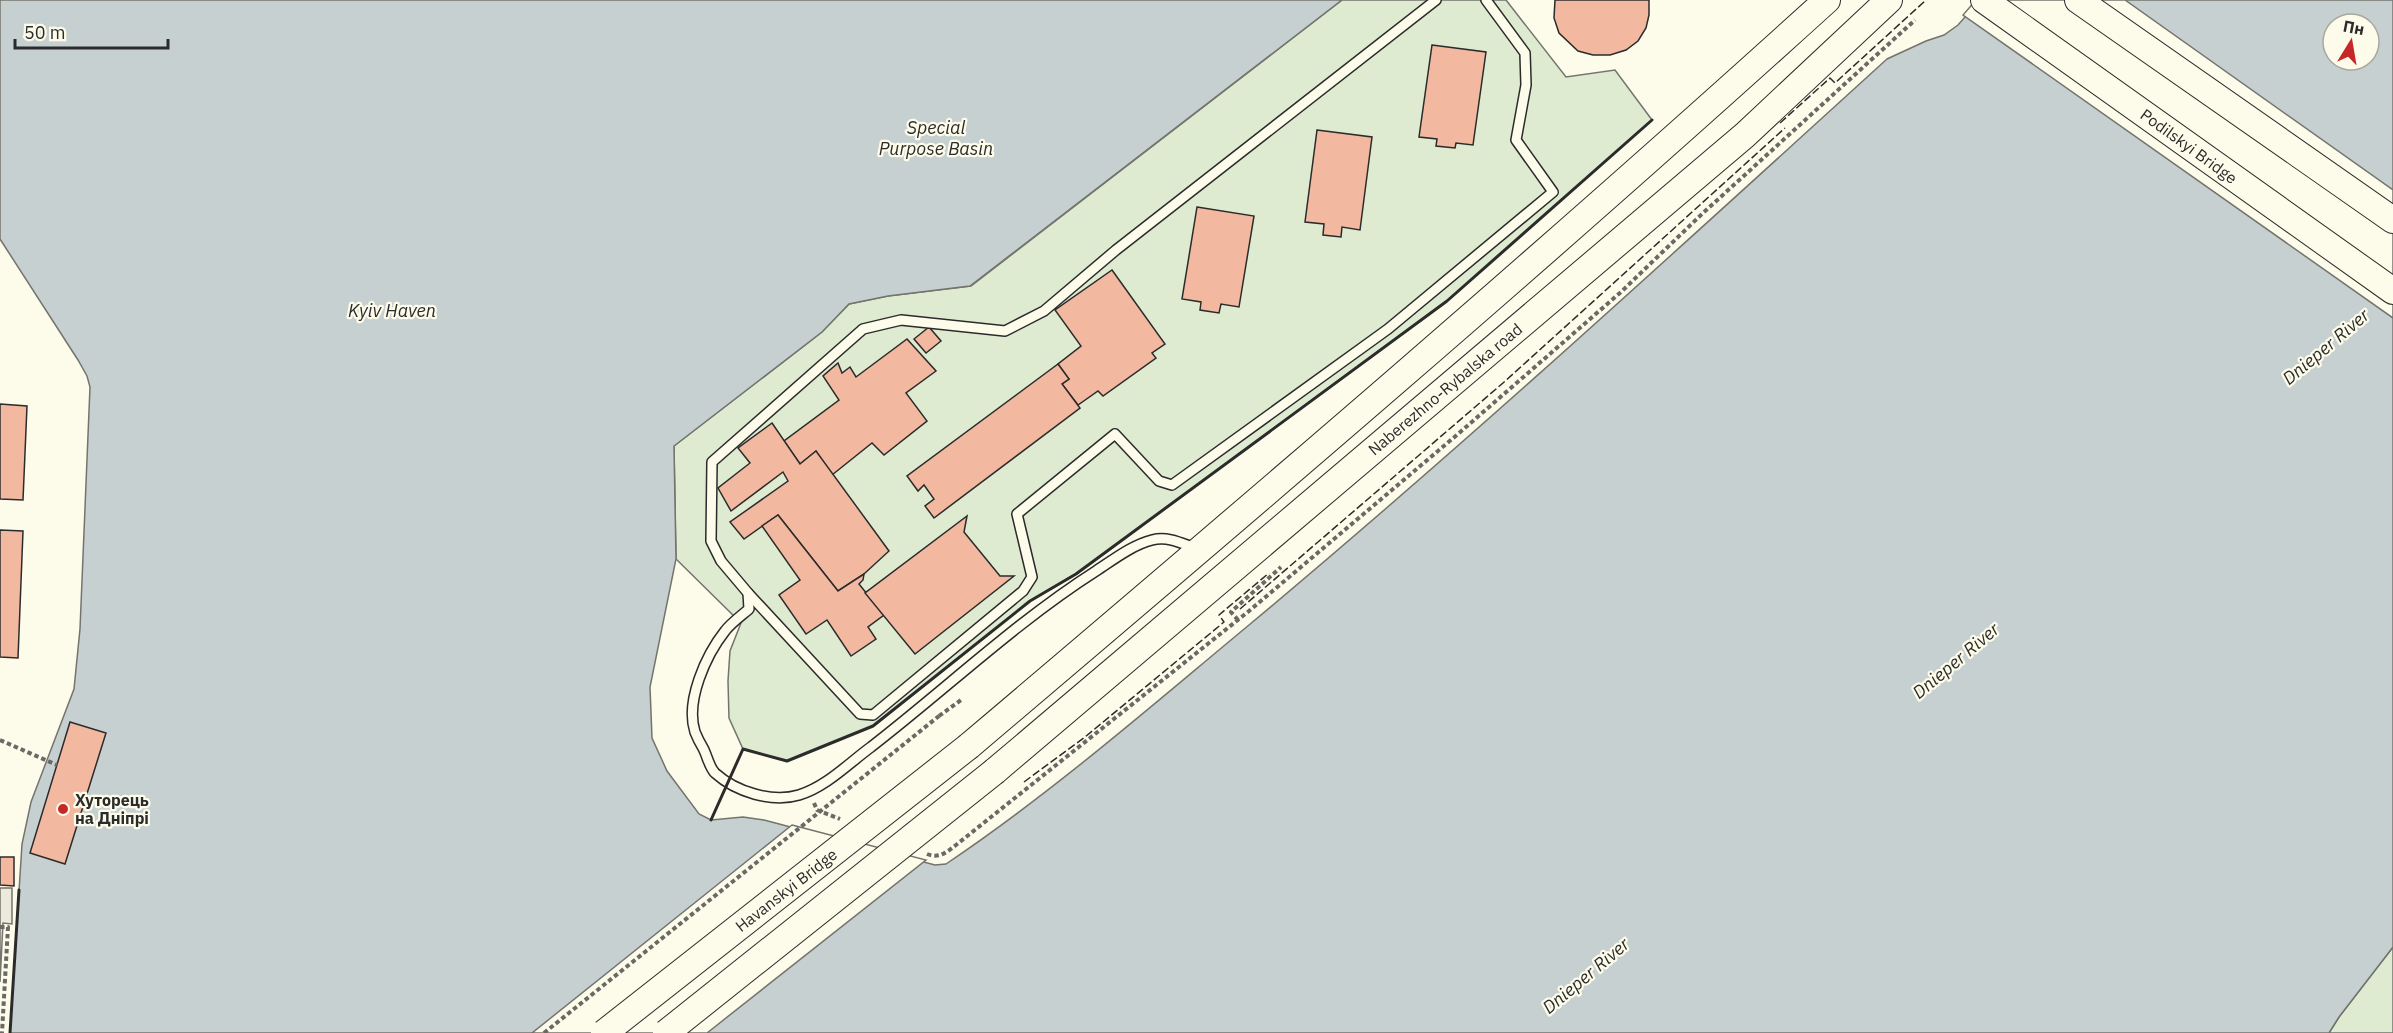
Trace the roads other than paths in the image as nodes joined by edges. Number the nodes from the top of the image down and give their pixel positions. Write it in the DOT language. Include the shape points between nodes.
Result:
graph roads {
  1 [pos="1436,0"];
  2 [pos="1486,0"];
  3 [pos="1827,0"];
  4 [pos="1889,0"];
  5 [pos="1984,0"];
  6 [pos="2078,0"];
  7 [pos="2393,220"];
  8 [pos="2393,291"];
  9 [pos="1200,550"];
  10 [pos="748,593"];
  11 [pos="604,1033"];
  12 [pos="666,1033"];
  1 -- 10 [label="lane" via="1116,250 1044,311 1005,331 901,320 863,329 712,462 711,541 721,561"];
  2 -- 10 [label="lane" via="1525,53 1526,85 1516,140 1553,192 1388,329 1172,485 1159,482 1115,434 1017,514 1032,577 1023,591 873,716 860,714"];
  3 -- 9 [label="main road"];
  4 -- 12 [label="main road, Naberezhno-Rybalska road, bridge" via="1744,135 995,771"];
  5 -- 8 [label="main road, Podilskyi Bridge"];
  6 -- 7 [label="main road"];
  9 -- 10 [label="lane" via="1170,539 1134,547 1075,584 822,784 797,796 757,795 713,772 694,731 693,705 701,670 725,630 748,609"];
  9 -- 11 [label="main road, Havanskyi Bridge, bridge" via="969,746"];
}
